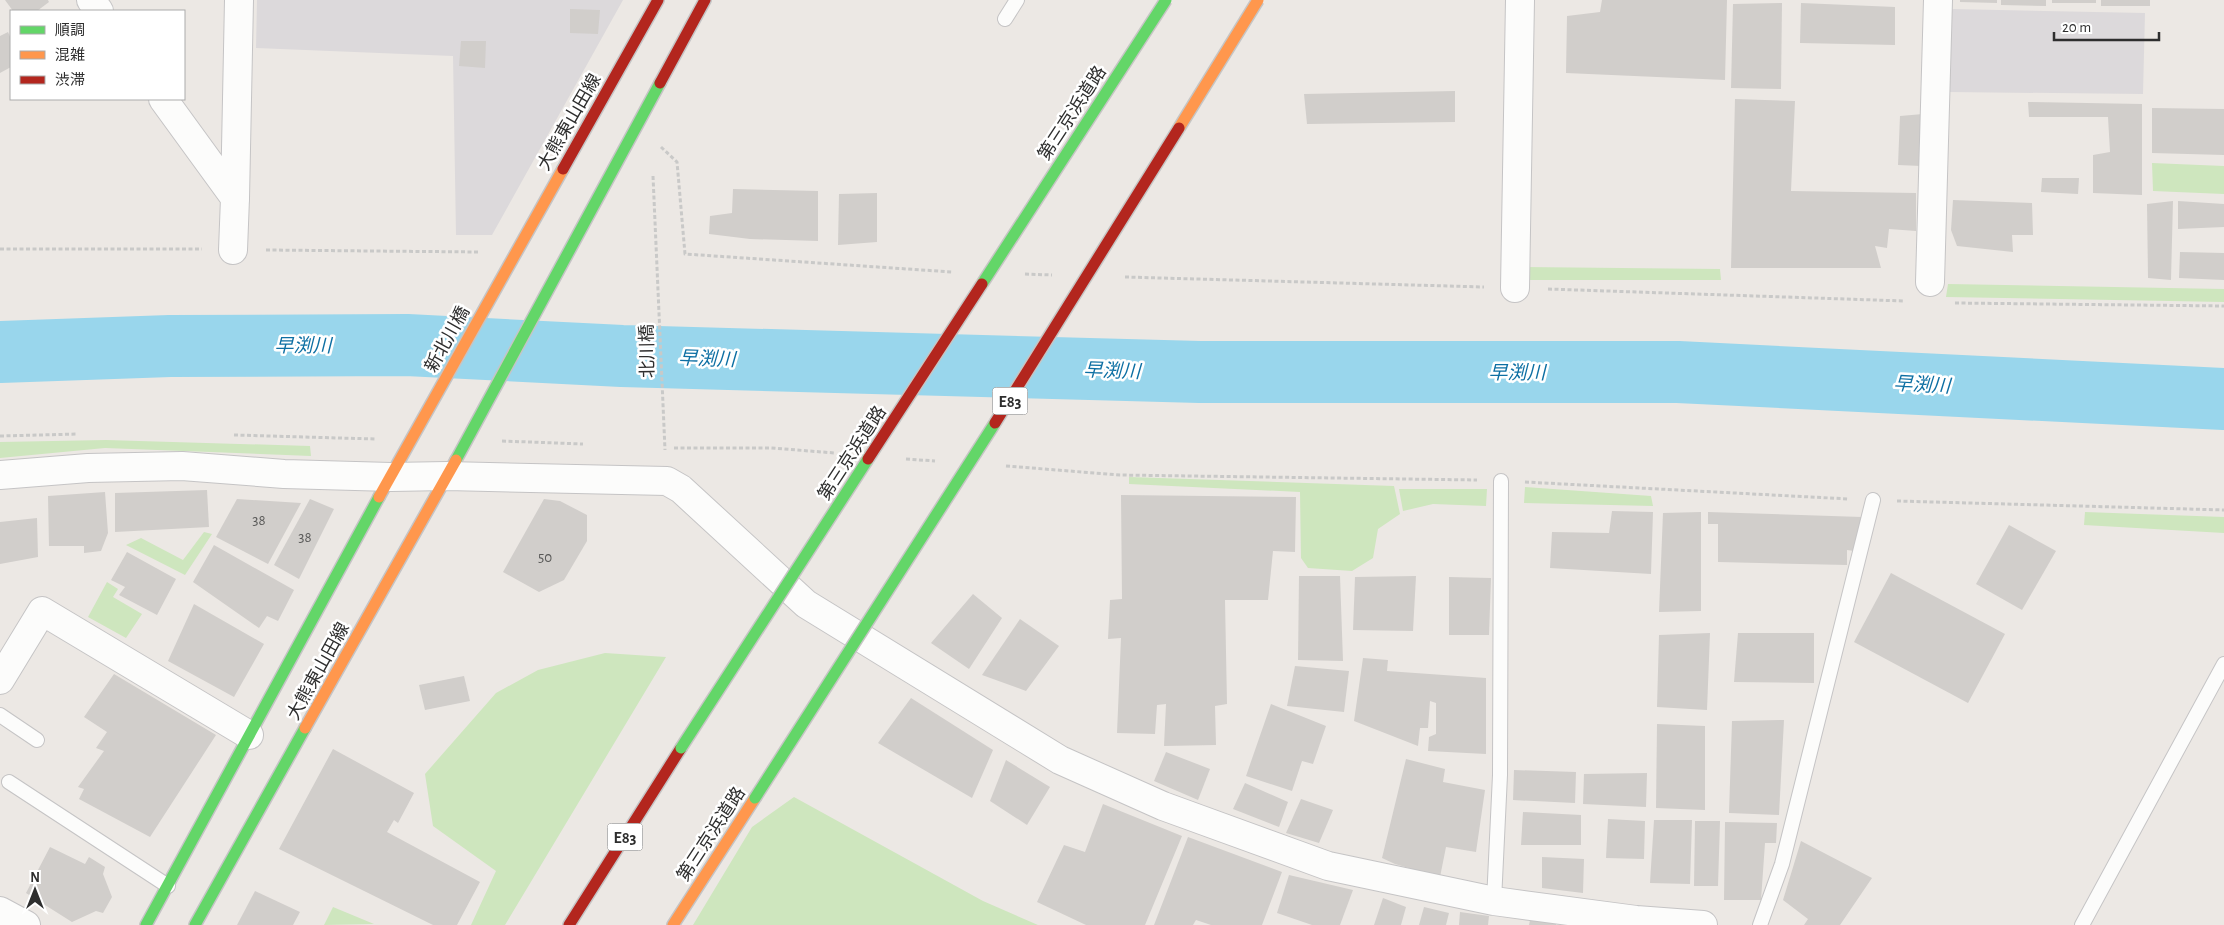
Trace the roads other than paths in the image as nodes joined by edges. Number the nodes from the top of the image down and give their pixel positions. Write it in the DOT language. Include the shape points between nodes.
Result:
graph roads {
  1 [pos="239,0"];
  2 [pos="658,0"];
  3 [pos="705,0"];
  4 [pos="1017,0"];
  5 [pos="1166,0"];
  6 [pos="1258,0"];
  7 [pos="1520,0"];
  8 [pos="1938,0"];
  9 [pos="1005,19"];
  10 [pos="164,100"];
  11 [pos="235,198"];
  12 [pos="233,250"];
  13 [pos="511,260"];
  14 [pos="1930,282"];
  15 [pos="1515,288"];
  16 [pos="414,434"];
  17 [pos="0,475"];
  18 [pos="447,476"];
  19 [pos="391,477"];
  20 [pos="1501,480"];
  21 [pos="1872,500"];
  22 [pos="2224,664"];
  23 [pos="0,680"];
  24 [pos="0,715"];
  25 [pos="249,735"];
  26 [pos="36,740"];
  27 [pos="8,782"];
  28 [pos="168,886"];
  29 [pos="1494,901"];
  30 [pos="0,911"];
  31 [pos="26,925"];
  32 [pos="146,925"];
  33 [pos="195,925"];
  34 [pos="569,925"];
  35 [pos="673,925"];
  36 [pos="1703,925"];
  37 [pos="1760,925"];
  38 [pos="2082,925"];
  1 -- 11 [label="street"];
  2 -- 13 [label="main road, 大熊東山田線"];
  3 -- 18 [label="main road, 大熊東山田線"];
  4 -- 9 [label="lane"];
  5 -- 34 [label="main road, 第三京浜道路 / E83, bridge"];
  6 -- 35 [label="main road, 第三京浜道路 / E83, bridge" via="1017,390"];
  7 -- 15 [label="street"];
  8 -- 14 [label="street"];
  10 -- 11 [label="street"];
  11 -- 12 [label="street"];
  13 -- 16 [label="main road, 新北川橋"];
  16 -- 19 [label="main road, 大熊東山田線"];
  17 -- 19 [label="street" via="88,468 182,466 284,474"];
  18 -- 19 [label="street"];
  18 -- 29 [label="street" via="667,480 682,489 806,604 1060,760 1162,806 1328,866"];
  18 -- 33 [label="main road, 大熊東山田線"];
  19 -- 25 [label="main road, 大熊東山田線"];
  20 -- 29 [label="lane" via="1500,775"];
  21 -- 37 [label="lane" via="1782,864"];
  22 -- 38 [label="lane"];
  23 -- 25 [label="street" via="42,611"];
  24 -- 26 [label="lane"];
  25 -- 28 [label="main road, 大熊東山田線"];
  27 -- 28 [label="lane"];
  28 -- 32 [label="main road, 大熊東山田線"];
  29 -- 36 [label="street" via="1636,920"];
  30 -- 31 [label="street"];
}
